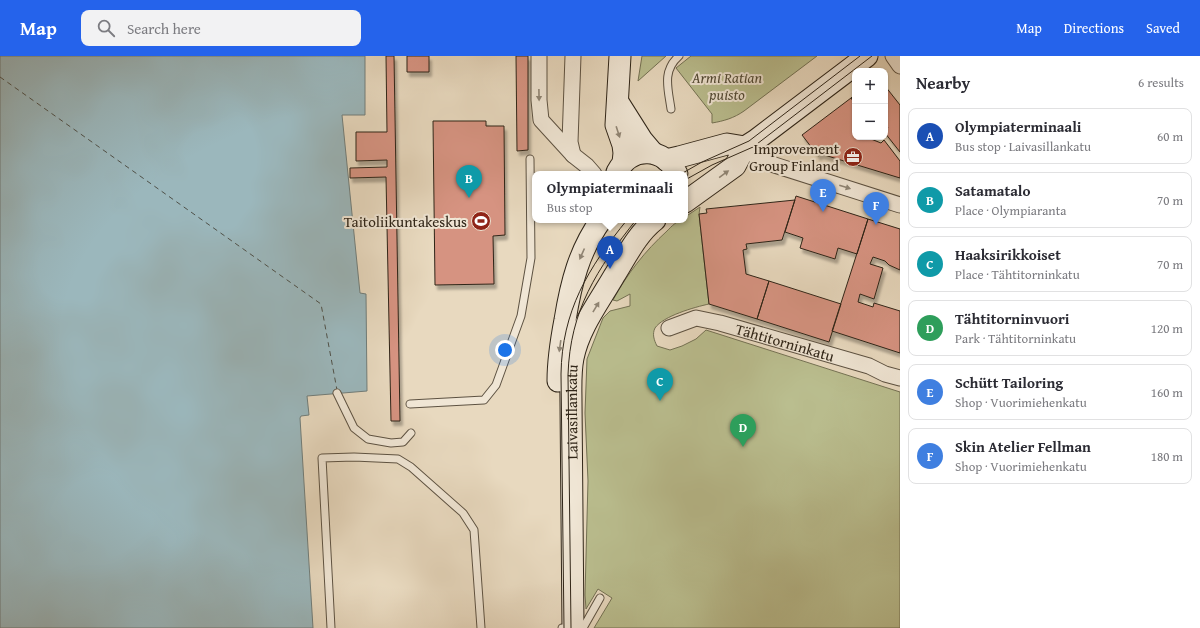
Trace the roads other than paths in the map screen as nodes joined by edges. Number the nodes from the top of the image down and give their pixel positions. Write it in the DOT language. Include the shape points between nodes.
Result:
graph roads {
  1 [pos="539,56"];
  2 [pos="573,56"];
  3 [pos="620,56"];
  4 [pos="679,56"];
  5 [pos="866,56"];
  6 [pos="893,56"];
  7 [pos="900,66"];
  8 [pos="618,102"];
  9 [pos="671,109"];
  10 [pos="745,147"];
  11 [pos="573,155"];
  12 [pos="530,159"];
  13 [pos="665,162"];
  14 [pos="619,168"];
  15 [pos="591,171"];
  16 [pos="688,200"];
  17 [pos="900,205"];
  18 [pos="599,223"];
  19 [pos="651,223"];
  20 [pos="669,328"];
  21 [pos="900,378"];
  22 [pos="337,393"];
  23 [pos="410,404"];
  24 [pos="411,432"];
  25 [pos="600,598"];
  26 [pos="331,628"];
  27 [pos="481,628"];
  28 [pos="561,628"];
  29 [pos="573,628"];
  1 -- 11 [label="street, one-way" via="541,120"];
  2 -- 11 [label="street" via="570,142"];
  3 -- 8 [label="main road"];
  4 -- 9 [label="lane" via="672,62 667,75"];
  5 -- 10 [label="main road"];
  6 -- 7 [label="street"];
  8 -- 13 [label="main road" via="642,140"];
  8 -- 14 [label="main road, one-way" via="616,126 624,153"];
  10 -- 13 [label="main road" via="727,144"];
  16 -- 10 [label="main road, one-way" via="735,166"];
  10 -- 17 [label="street, one-way" via="762,161"];
  11 -- 15 [label="street"];
  12 -- 23 [label="lane" via="531,258 521,316 496,385 484,400"];
  13 -- 14 [label="main road" via="646,152 634,155"];
  18 -- 28 [label="main road, Laivasillankatu, one-way" via="590,236 576,269 559,355"];
  29 -- 19 [label="main road, Laivasillankatu, one-way" via="573,358 578,341 593,311 634,244"];
  20 -- 21 [label="street, Tähtitorninkatu" via="696,318 712,321 869,366"];
  22 -- 24 [label="lane" via="354,428 368,439 391,443 403,442"];
  25 -- 29 [label="lane" via="583,628"];
  26 -- 27 [label="lane" via="322,458 354,457 398,459 411,467 463,513 474,530"];
  28 -- 29 [label="lane"];
}
